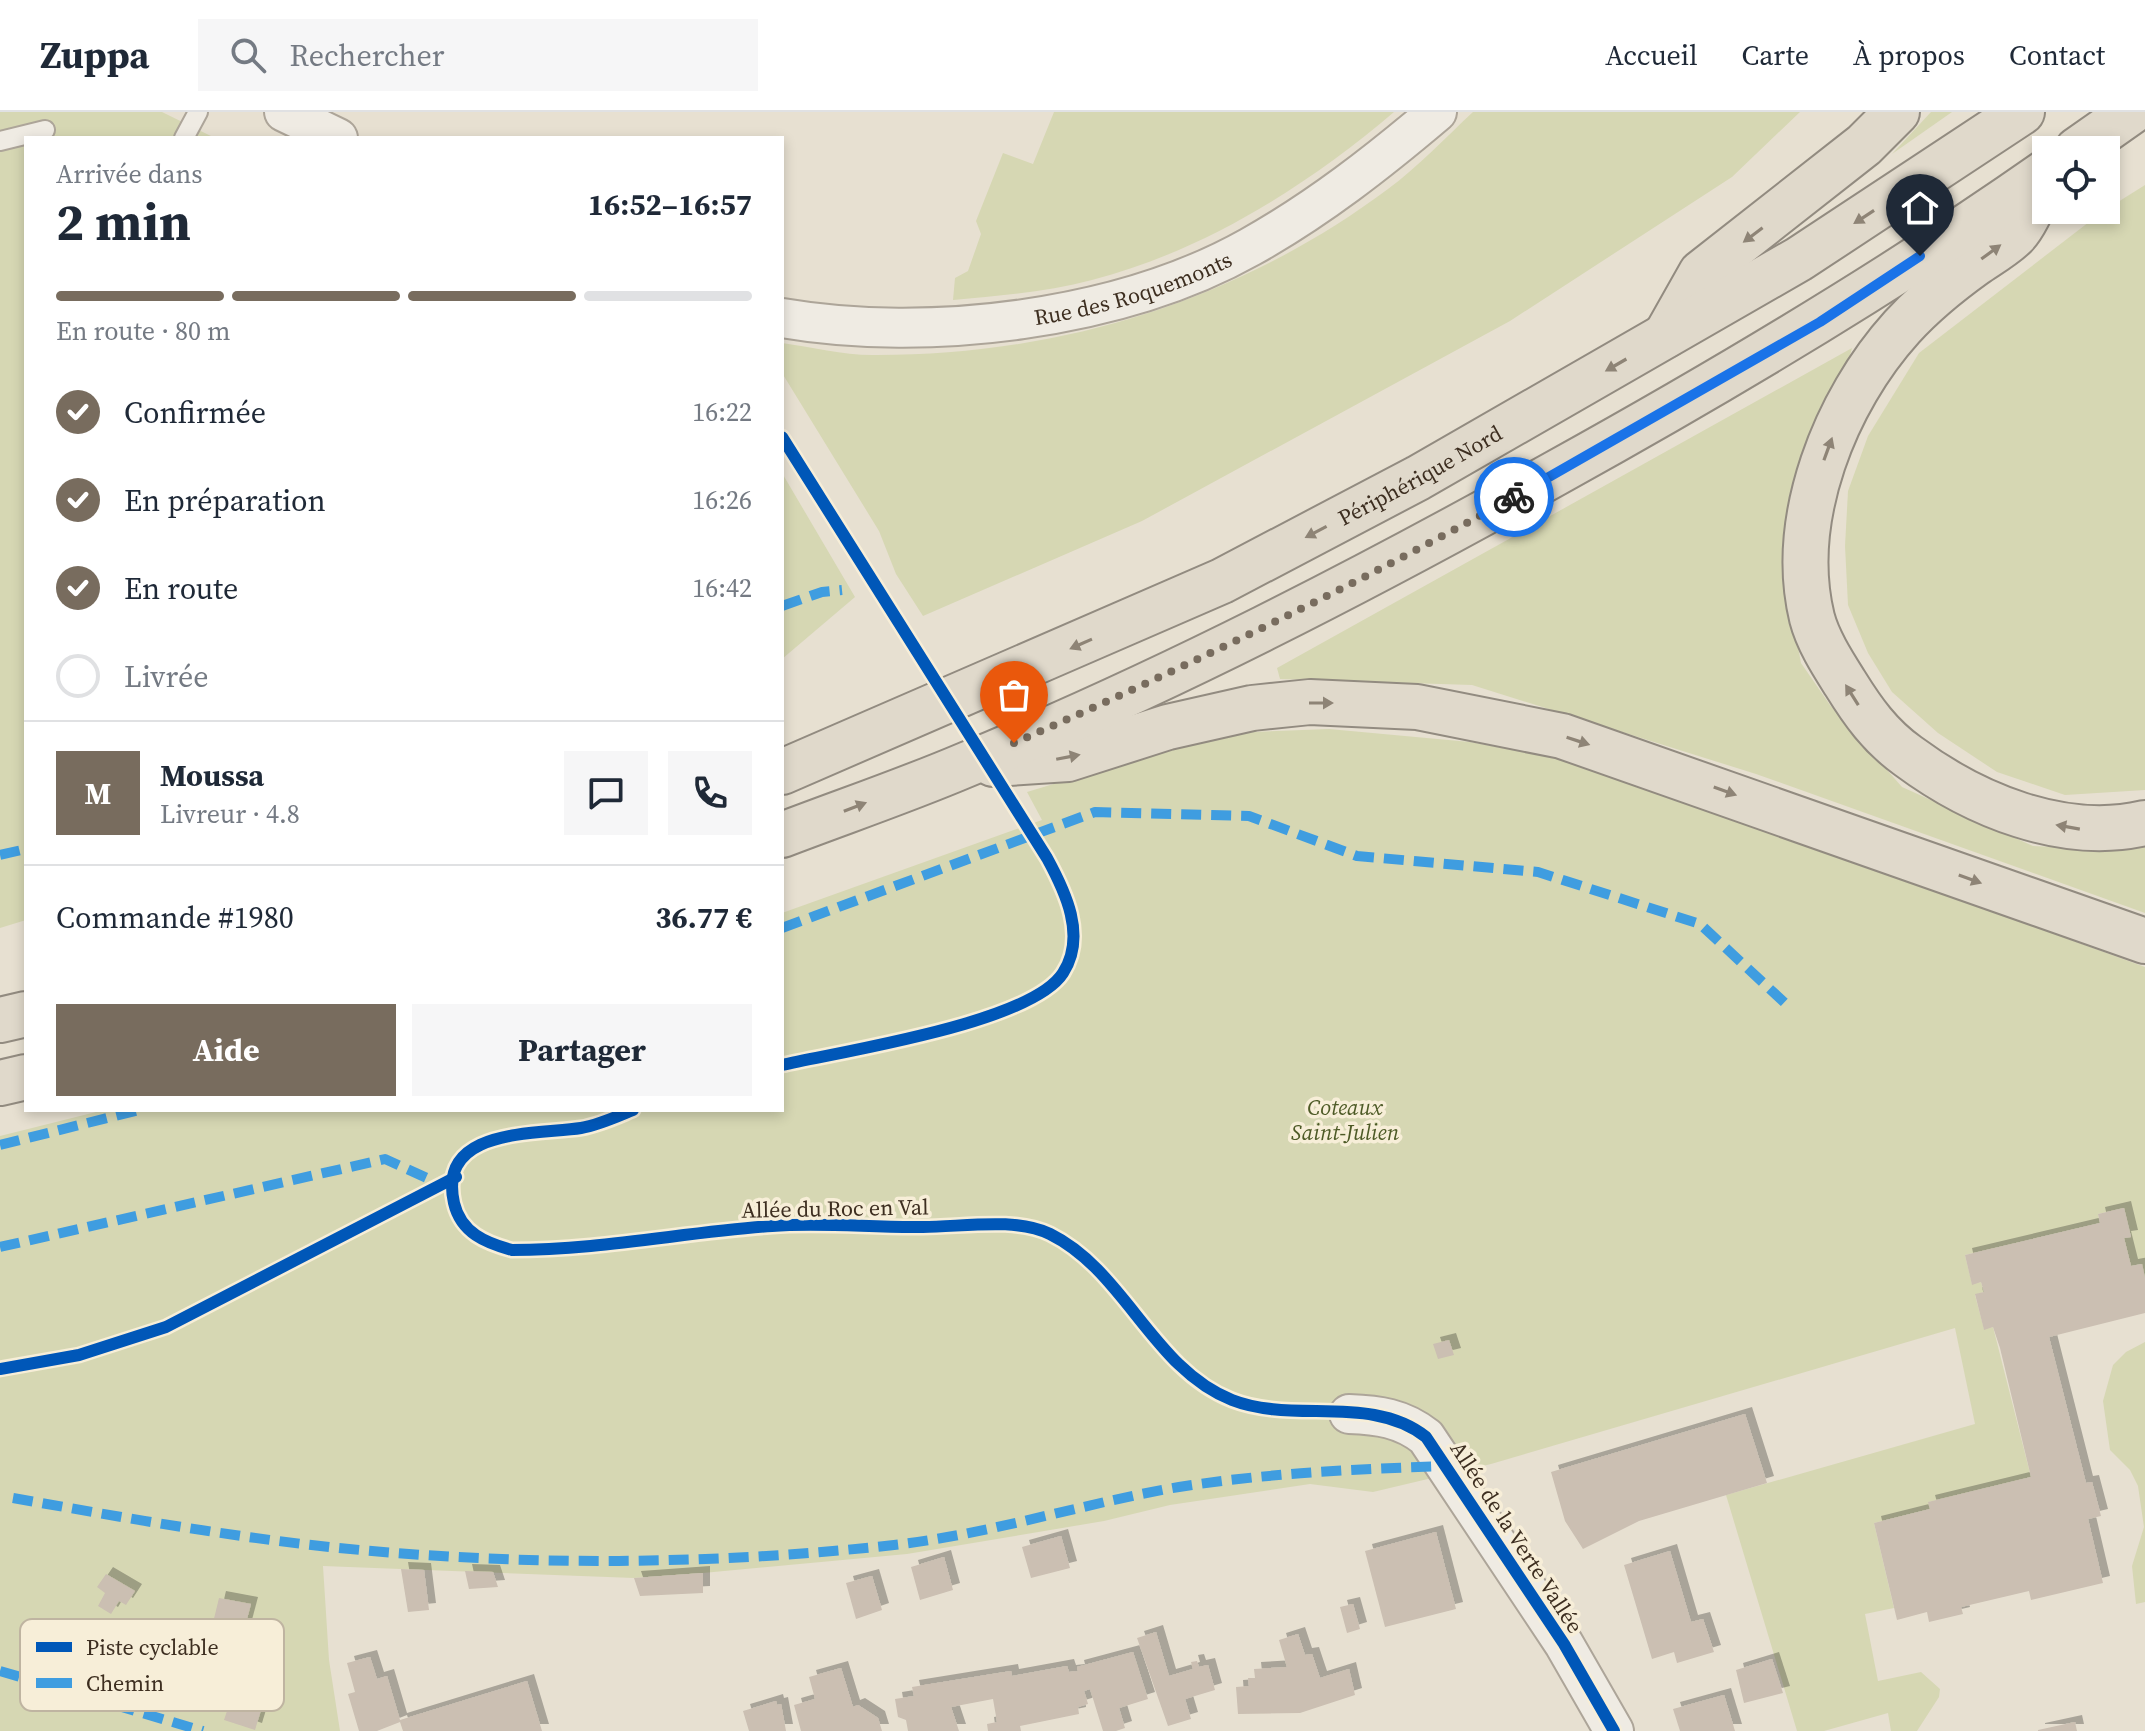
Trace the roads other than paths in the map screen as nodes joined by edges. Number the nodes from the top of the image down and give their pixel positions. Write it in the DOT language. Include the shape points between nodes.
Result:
graph roads {
  1 [pos="198,112"];
  2 [pos="284,112"];
  3 [pos="1437,112"];
  4 [pos="1897,112"];
  5 [pos="2022,112"];
  6 [pos="2131,112"];
  7 [pos="44,127"];
  8 [pos="185,136"];
  9 [pos="334,136"];
  10 [pos="2097,136"];
  11 [pos="0,141"];
  12 [pos="2032,183"];
  13 [pos="2032,202"];
  14 [pos="784,318"];
  15 [pos="1664,338"];
  16 [pos="963,766"];
  17 [pos="784,771"];
  18 [pos="2145,823"];
  19 [pos="784,834"];
  20 [pos="2145,941"];
  21 [pos="24,1014"];
  22 [pos="0,1020"];
  23 [pos="24,1077"];
  24 [pos="0,1083"];
  25 [pos="1349,1414"];
  26 [pos="1614,1731"];
  1 -- 8 [label="lane"];
  2 -- 9 [label="street"];
  3 -- 14 [label="street, Rue des Roquemonts" via="1364,174 1249,248 1147,292 999,324 927,328"];
  4 -- 15 [label="highway, one-way" via="1853,155 1701,273"];
  5 -- 15 [label="highway, Périphérique Nord, one-way" via="1799,259"];
  6 -- 10 [label="highway"];
  7 -- 11 [label="lane"];
  12 -- 16 [label="highway" via="1820,322 1434,542 1211,653"];
  18 -- 13 [label="highway, one-way" via="2089,831 2053,825 1939,780 1865,717 1813,622 1808,534 1825,454 1844,409 1902,327 2016,234"];
  15 -- 17 [label="highway, Périphérique Nord, one-way" via="1418,478 1222,581"];
  19 -- 16 [label="highway, one-way"];
  16 -- 20 [label="highway, one-way" via="1068,759 1168,727 1252,708 1310,702 1417,707 1577,740"];
  21 -- 22 [label="highway"];
  23 -- 24 [label="highway"];
  25 -- 26 [label="street, Allée de la Verte Vallée" via="1382,1416 1426,1437 1564,1644"];
}
